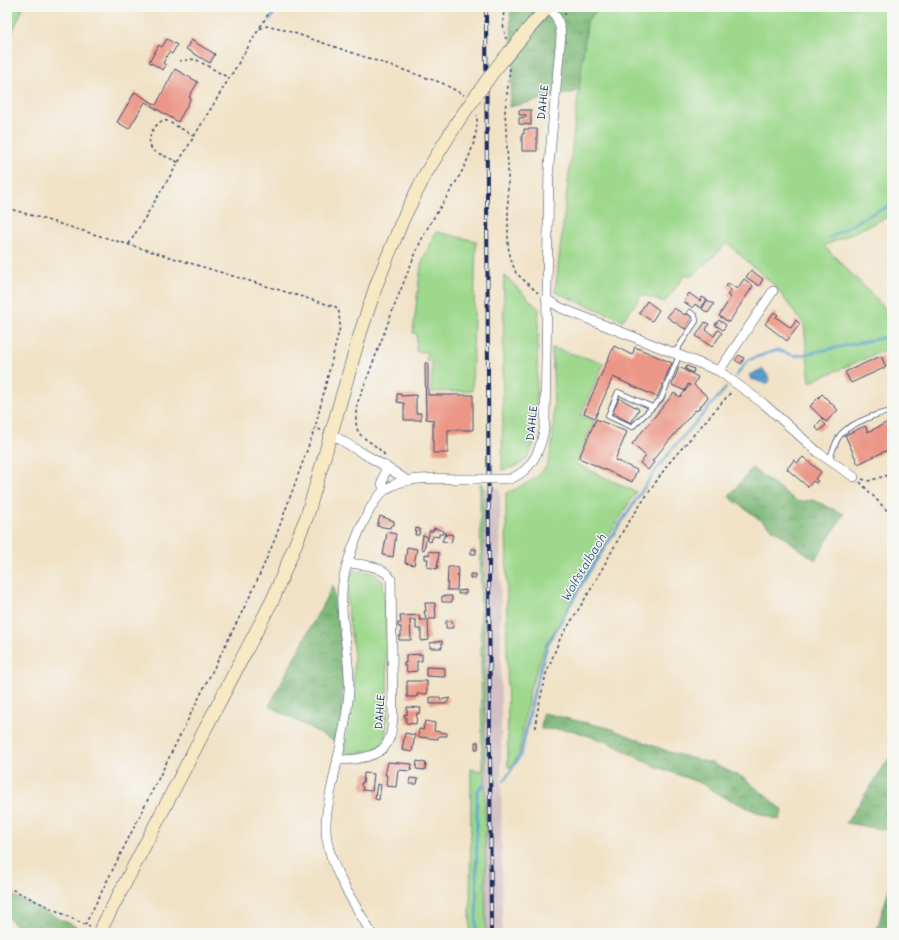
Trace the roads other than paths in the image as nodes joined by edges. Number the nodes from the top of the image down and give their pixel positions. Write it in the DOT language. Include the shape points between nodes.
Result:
graph roads {
  1 [pos="549,7"];
  2 [pos="774,291"];
  3 [pos="546,299"];
  4 [pos="690,312"];
  5 [pos="677,355"];
  6 [pos="719,372"];
  7 [pos="652,407"];
  8 [pos="892,412"];
  9 [pos="332,434"];
  10 [pos="829,460"];
  11 [pos="386,466"];
  12 [pos="854,477"];
  13 [pos="406,480"];
  14 [pos="384,491"];
  15 [pos="348,563"];
  16 [pos="337,760"];
  17 [pos="101,932"];
  18 [pos="371,933"];
  1 -- 3 [label="street, DAHLE" via="560,23 561,35 549,165"];
  1 -- 9 [label="main road, bridge" via="493,72 458,121 403,219 361,331"];
  2 -- 6 [label="street"];
  3 -- 5 [label="street" via="561,308"];
  3 -- 13 [label="street, DAHLE, bridge" via="545,424 542,442 536,457 527,469 510,479"];
  4 -- 5 [label="lane" via="696,321"];
  5 -- 6 [label="street"];
  5 -- 7 [label="lane" via="660,399"];
  6 -- 10 [label="street" via="764,404"];
  7 -- 7 [label="lane" via="632,426 608,416 618,392"];
  8 -- 10 [label="lane" via="868,418 842,432"];
  9 -- 11 [label="street"];
  9 -- 17 [label="main road" via="307,516 273,599"];
  10 -- 12 [label="street"];
  11 -- 13 [label="street"];
  11 -- 14 [label="street" via="382,483"];
  13 -- 14 [label="street, DAHLE"];
  14 -- 15 [label="street, DAHLE" via="369,510 354,542"];
  15 -- 16 [label="street, DAHLE" via="343,582 343,602 349,691"];
  15 -- 16 [label="street, DAHLE" via="377,568 387,572 391,579 393,718 389,740 384,748 375,754"];
  16 -- 18 [label="street, DAHLE" via="326,820 327,839 340,880"];
}
